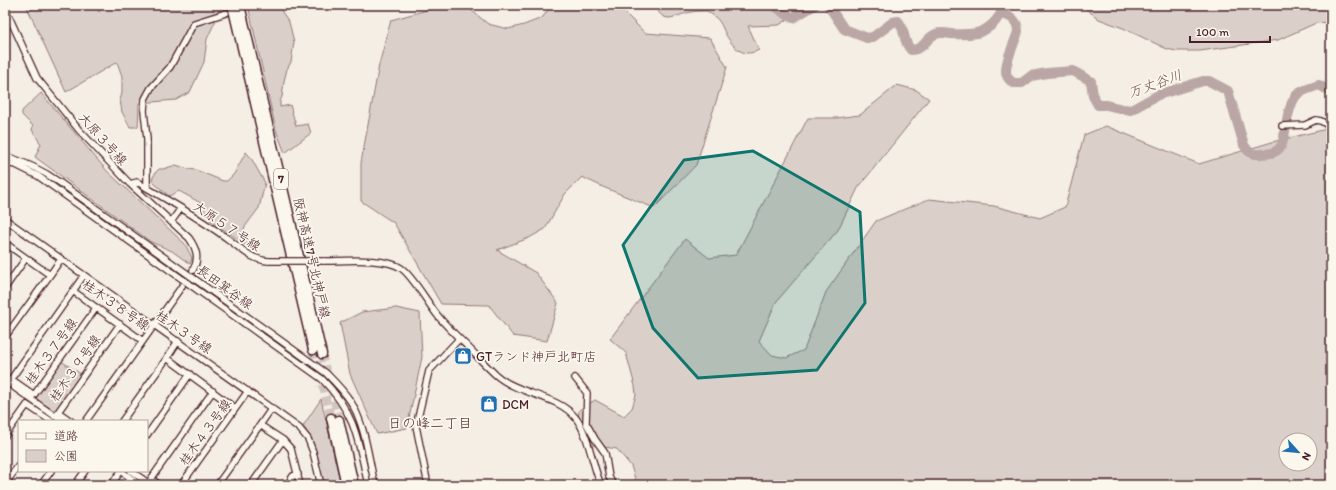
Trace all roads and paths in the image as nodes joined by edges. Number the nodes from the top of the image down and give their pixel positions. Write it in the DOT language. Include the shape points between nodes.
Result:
graph roads {
  1 [pos="232,5"];
  2 [pos="240,5"];
  3 [pos="5,8"];
  4 [pos="226,13"];
  5 [pos="1282,126"];
  6 [pos="1331,126"];
  7 [pos="5,156"];
  8 [pos="5,163"];
  9 [pos="130,184"];
  10 [pos="147,188"];
  11 [pos="181,208"];
  12 [pos="5,219"];
  13 [pos="171,222"];
  14 [pos="5,243"];
  15 [pos="26,258"];
  16 [pos="61,259"];
  17 [pos="193,270"];
  18 [pos="50,275"];
  19 [pos="84,275"];
  20 [pos="182,286"];
  21 [pos="5,288"];
  22 [pos="73,291"];
  23 [pos="96,308"];
  24 [pos="120,324"];
  25 [pos="155,325"];
  26 [pos="5,337"];
  27 [pos="459,339"];
  28 [pos="143,341"];
  29 [pos="178,341"];
  30 [pos="313,350"];
  31 [pos="322,354"];
  32 [pos="167,358"];
  33 [pos="190,374"];
  34 [pos="575,378"];
  35 [pos="5,381"];
  36 [pos="213,391"];
  37 [pos="248,391"];
  38 [pos="236,408"];
  39 [pos="272,408"];
  40 [pos="50,420"];
  41 [pos="61,420"];
  42 [pos="70,420"];
  43 [pos="87,420"];
  44 [pos="123,420"];
  45 [pos="260,425"];
  46 [pos="148,434"];
  47 [pos="5,436"];
  48 [pos="595,439"];
  49 [pos="283,440"];
  50 [pos="586,441"];
  51 [pos="18,466"];
  52 [pos="50,472"];
  53 [pos="84,472"];
  54 [pos="132,472"];
  55 [pos="298,474"];
  56 [pos="5,484"];
  57 [pos="41,485"];
  58 [pos="75,485"];
  59 [pos="111,485"];
  60 [pos="140,485"];
  61 [pos="151,485"];
  62 [pos="160,485"];
  63 [pos="181,485"];
  64 [pos="217,485"];
  65 [pos="251,485"];
  66 [pos="287,485"];
  67 [pos="300,485"];
  68 [pos="321,485"];
  69 [pos="346,485"];
  70 [pos="354,485"];
  71 [pos="368,485"];
  72 [pos="375,485"];
  73 [pos="428,485"];
  74 [pos="602,485"];
  75 [pos="613,485"];
  1 -- 30 [label="highway, 阪神高速7号北神戸線 / 7"];
  2 -- 31 [label="highway, 阪神高速7号北神戸線 / 7"];
  3 -- 9 [label="street, 大原３号線" via="37,78 79,130"];
  4 -- 10 [label="street" via="194,23 170,67 151,88 145,99"];
  5 -- 6 [label="street" via="1305,125 1316,120"];
  7 -- 72 [label="street, 長田箕谷線" via="40,170 59,182 326,373 338,385 361,422"];
  8 -- 71 [label="street, 長田箕谷線" via="38,176 322,379 334,391 354,424"];
  9 -- 10 [label="street" via="137,182"];
  9 -- 13 [label="street, 大原３号線"];
  10 -- 11 [label="street"];
  11 -- 13 [label="street, 大原５７号線"];
  11 -- 27 [label="street, 大原５７号線, bridge" via="258,260 386,262 402,268 438,317"];
  12 -- 16 [label="street, 桂木３号線"];
  13 -- 17 [label="street, 大原３号線" via="195,246 197,257"];
  14 -- 15 [label="street"];
  15 -- 18 [label="street"];
  15 -- 21 [label="street"];
  16 -- 18 [label="street"];
  16 -- 19 [label="street, 桂木３号線"];
  18 -- 26 [label="street"];
  19 -- 22 [label="street, 桂木３８号線"];
  19 -- 25 [label="street, 桂木３号線"];
  20 -- 25 [label="street"];
  22 -- 23 [label="street, 桂木３８号線"];
  22 -- 23 [label="street, 桂木３７号線" via="11,379 34,394"];
  23 -- 24 [label="street, 桂木３８号線"];
  24 -- 28 [label="street, 桂木３８号線"];
  24 -- 42 [label="street, 桂木３９号線" via="58,412"];
  25 -- 28 [label="street, 桂木３８号線"];
  25 -- 29 [label="street, 桂木３号線"];
  27 -- 50 [label="street, 大原５７号線" via="496,375 512,386 568,409 582,428"];
  27 -- 73 [label="street" via="429,371 416,426"];
  28 -- 43 [label="street"];
  29 -- 32 [label="street"];
  29 -- 37 [label="street, 桂木３号線"];
  32 -- 33 [label="street"];
  32 -- 44 [label="street"];
  33 -- 36 [label="street"];
  33 -- 46 [label="street"];
  34 -- 48 [label="street" via="588,393 586,422"];
  35 -- 41 [label="street"];
  36 -- 38 [label="street"];
  36 -- 62 [label="street, 桂木４３号線" via="151,479"];
  37 -- 38 [label="street, 桂木４３号線"];
  37 -- 39 [label="street, 桂木３号線"];
  38 -- 63 [label="street, 桂木４３号線"];
  39 -- 45 [label="street"];
  39 -- 68 [label="street, 桂木３号線" via="299,428 308,439"];
  40 -- 47 [label="street" via="27,405"];
  45 -- 49 [label="street"];
  45 -- 64 [label="street"];
  48 -- 50 [label="street"];
  48 -- 75 [label="street" via="605,454"];
  49 -- 55 [label="street" via="291,449"];
  49 -- 65 [label="street"];
  50 -- 74 [label="street, 大原５７号線" via="595,472"];
  51 -- 56 [label="street"];
  52 -- 57 [label="street"];
  53 -- 58 [label="street"];
  54 -- 61 [label="street"];
  55 -- 66 [label="street" via="293,476"];
  55 -- 67 [label="street"];
  59 -- 60 [label="street" via="121,472"];
  69 -- 70 [label="highway" via="335,419"];
}
